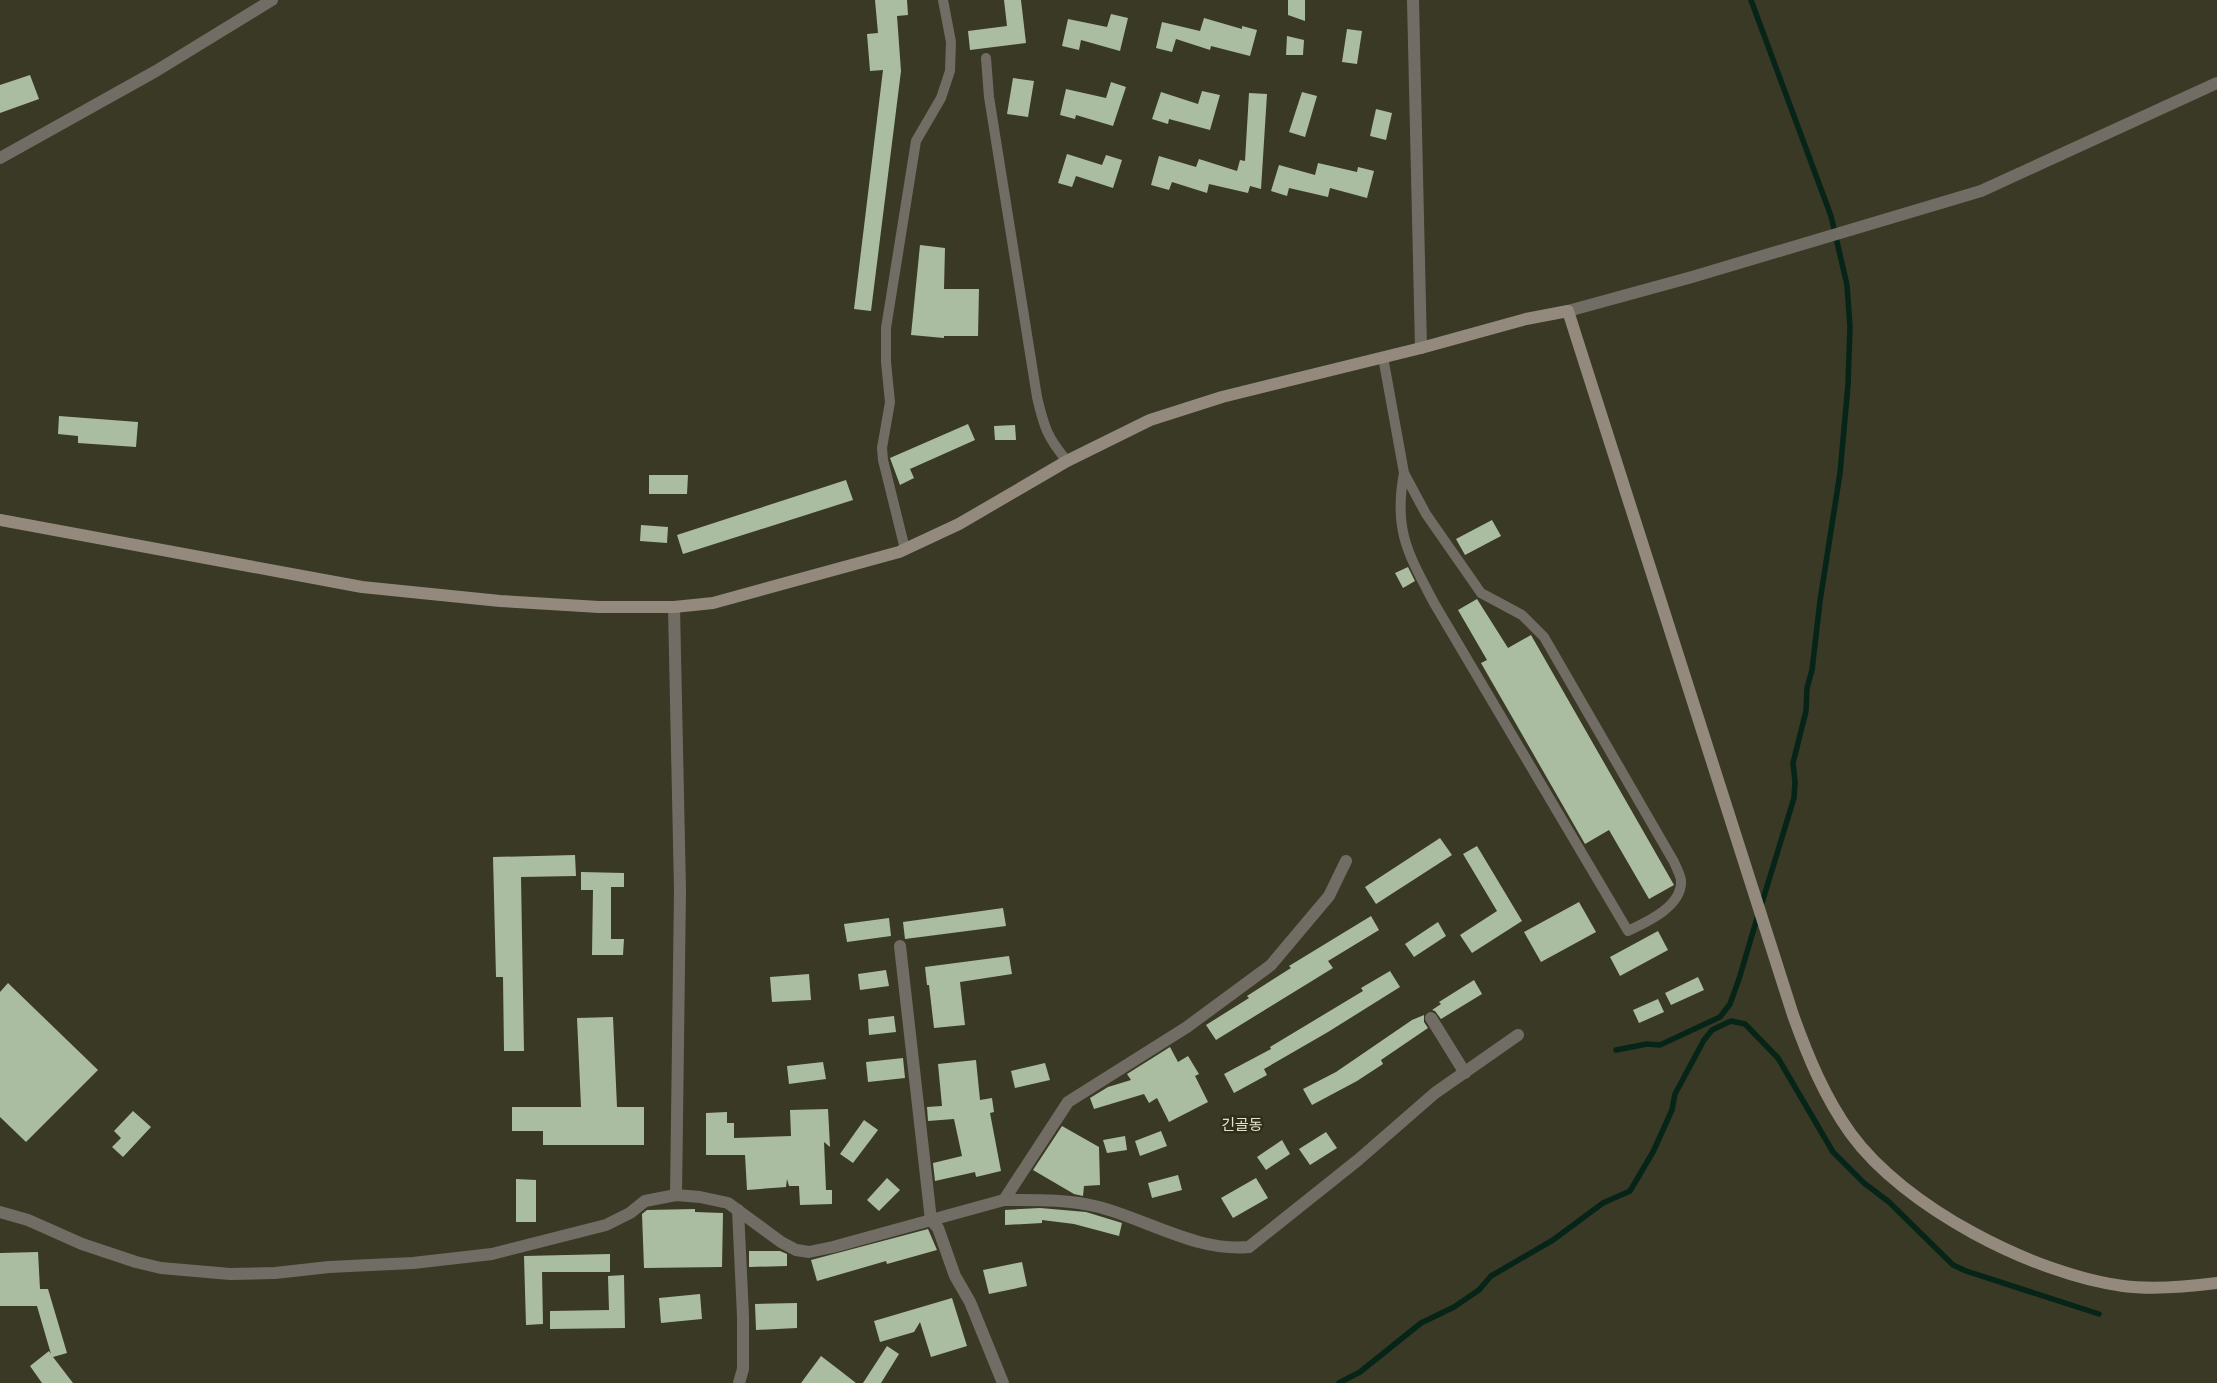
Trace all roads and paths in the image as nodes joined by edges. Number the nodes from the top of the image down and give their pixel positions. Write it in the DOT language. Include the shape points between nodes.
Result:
graph roads {
  1 [pos="272,0"];
  2 [pos="943,0"];
  3 [pos="1414,0"];
  4 [pos="986,58"];
  5 [pos="2217,83"];
  6 [pos="0,158"];
  7 [pos="1568,311"];
  8 [pos="1421,348"];
  9 [pos="1382,357"];
  10 [pos="1067,460"];
  11 [pos="1404,474"];
  12 [pos="0,520"];
  13 [pos="905,549"];
  14 [pos="674,607"];
  15 [pos="1346,861"];
  16 [pos="900,946"];
  17 [pos="1431,1018"];
  18 [pos="1518,1035"];
  19 [pos="1465,1073"];
  20 [pos="676,1195"];
  21 [pos="1004,1200"];
  22 [pos="738,1210"];
  23 [pos="0,1212"];
  24 [pos="931,1220"];
  25 [pos="2217,1282"];
  26 [pos="739,1383"];
  27 [pos="1003,1383"];
  1 -- 6 [label="street" via="156,71"];
  2 -- 13 [label="lane" via="950,42 950,71 941,98 916,141 886,328 890,402 883,460"];
  3 -- 8 [label="street"];
  4 -- 10 [label="lane" via="989,97 1039,406 1043,425"];
  5 -- 7 [label="street" via="1981,191"];
  7 -- 8 [label="main road"];
  7 -- 25 [label="main road" via="1793,1015 1810,1060 1851,1134 1869,1156 1919,1200 1978,1235 2046,1265 2123,1286 2179,1288"];
  8 -- 9 [label="main road"];
  9 -- 10 [label="main road" via="1222,397 1150,420"];
  9 -- 11 [label="lane"];
  10 -- 13 [label="main road" via="958,524"];
  11 -- 11 [label="lane" via="1400,492 1400,524 1407,550 1434,603 1628,931 1647,923 1666,910 1676,897 1681,880 1674,862 1544,637 1522,615 1481,593 1426,514"];
  12 -- 14 [label="main road" via="362,587 500,601 599,607"];
  13 -- 14 [label="main road" via="713,603"];
  14 -- 20 [label="street" via="680,890"];
  15 -- 21 [label="street" via="1329,896 1271,965 1187,1027 1068,1102"];
  16 -- 24 [label="street"];
  17 -- 19 [label="street"];
  18 -- 19 [label="street"];
  19 -- 21 [label="street" via="1435,1093 1358,1160 1249,1247 1230,1249 1192,1240 1098,1207 1052,1200"];
  20 -- 22 [label="street" via="728,1203"];
  20 -- 23 [label="street" via="645,1201 606,1224 492,1254 413,1263 230,1274 161,1268 82,1244 28,1220"];
  21 -- 24 [label="street"];
  22 -- 24 [label="street" via="781,1242 809,1252"];
  22 -- 26 [label="street" via="743,1316 743,1369"];
  24 -- 27 [label="street" via="938,1228 955,1276 970,1302"];
}
